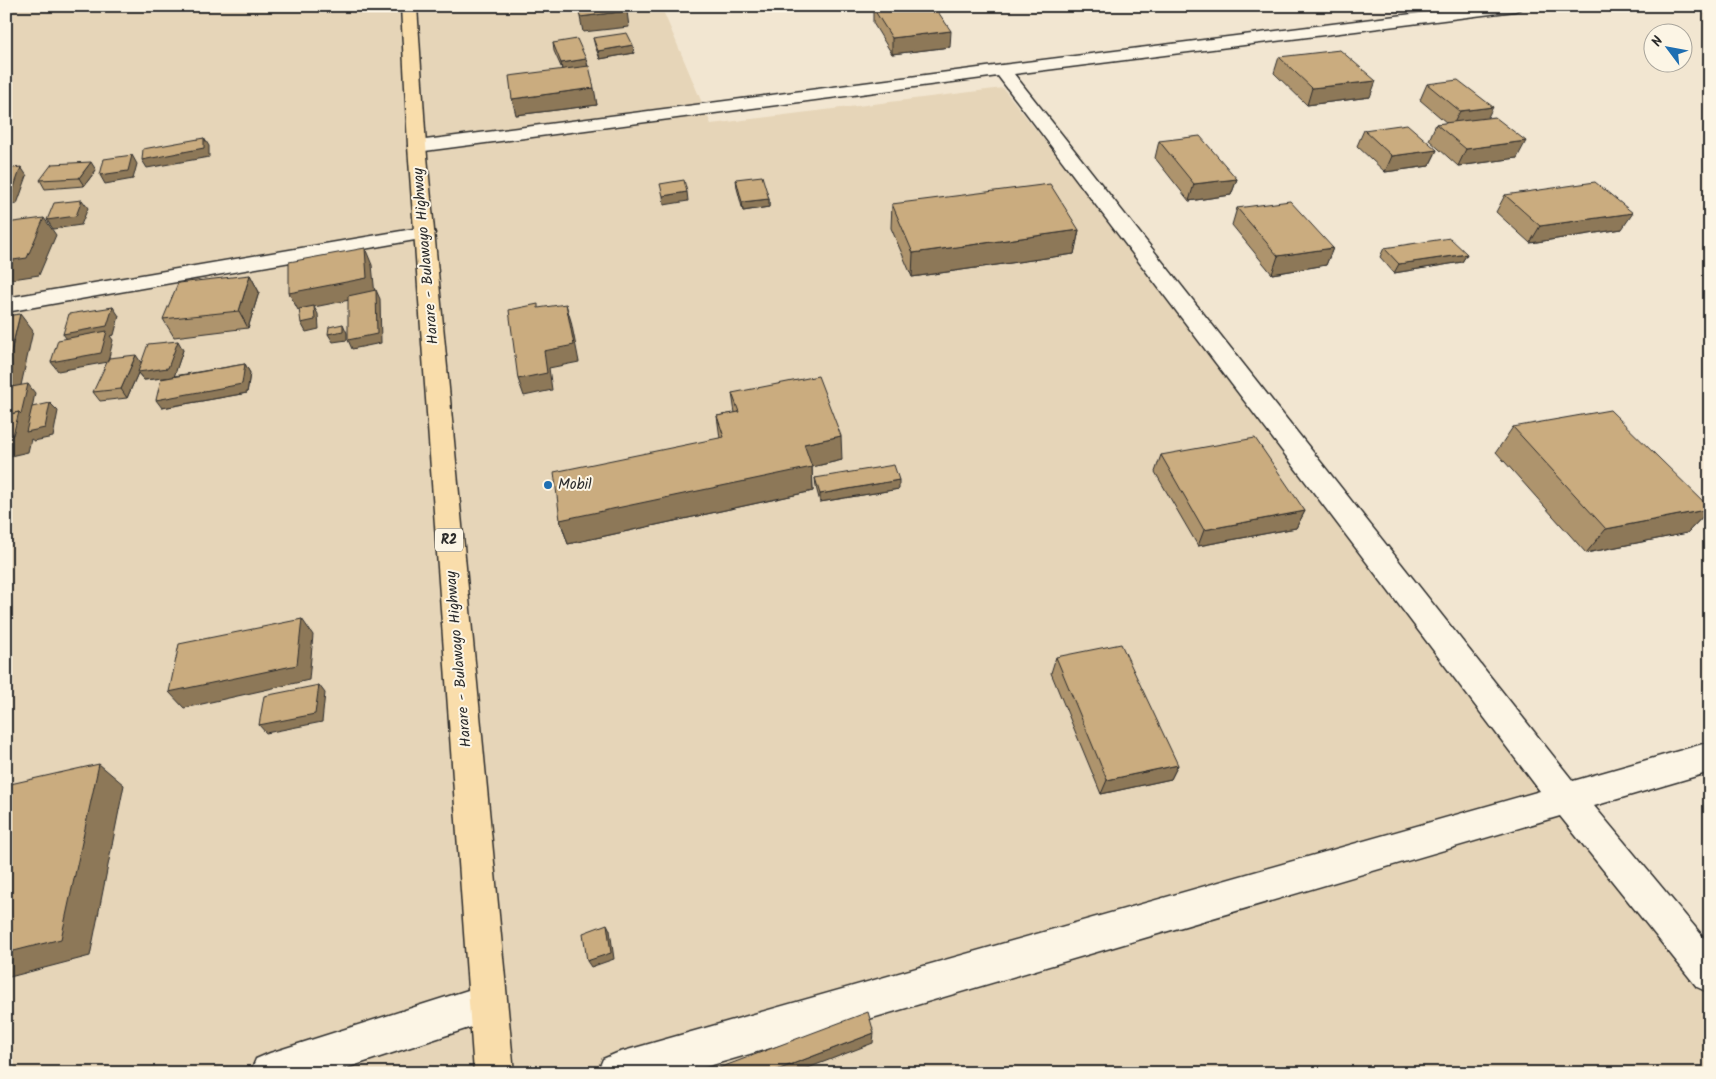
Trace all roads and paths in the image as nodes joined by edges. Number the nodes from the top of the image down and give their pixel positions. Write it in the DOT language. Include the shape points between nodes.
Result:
graph roads {
  1 [pos="409,6"];
  2 [pos="1515,6"];
  3 [pos="1002,70"];
  4 [pos="417,146"];
  5 [pos="424,233"];
  6 [pos="6,305"];
  7 [pos="1710,757"];
  8 [pos="1567,799"];
  9 [pos="1710,974"];
  10 [pos="487,1003"];
  11 [pos="270,1073"];
  12 [pos="494,1073"];
  13 [pos="617,1073"];
  1 -- 4 [label="highway, Harare - Bulawayo Highway / R2"];
  2 -- 3 [label="street"];
  3 -- 4 [label="street"];
  3 -- 8 [label="street"];
  4 -- 5 [label="highway, Harare - Bulawayo Highway / R2"];
  5 -- 6 [label="street"];
  5 -- 10 [label="highway, Harare - Bulawayo Highway / R2"];
  7 -- 8 [label="street"];
  8 -- 9 [label="street"];
  8 -- 13 [label="street"];
  10 -- 11 [label="street"];
  10 -- 12 [label="highway, Harare - Bulawayo Highway / R2"];
}
